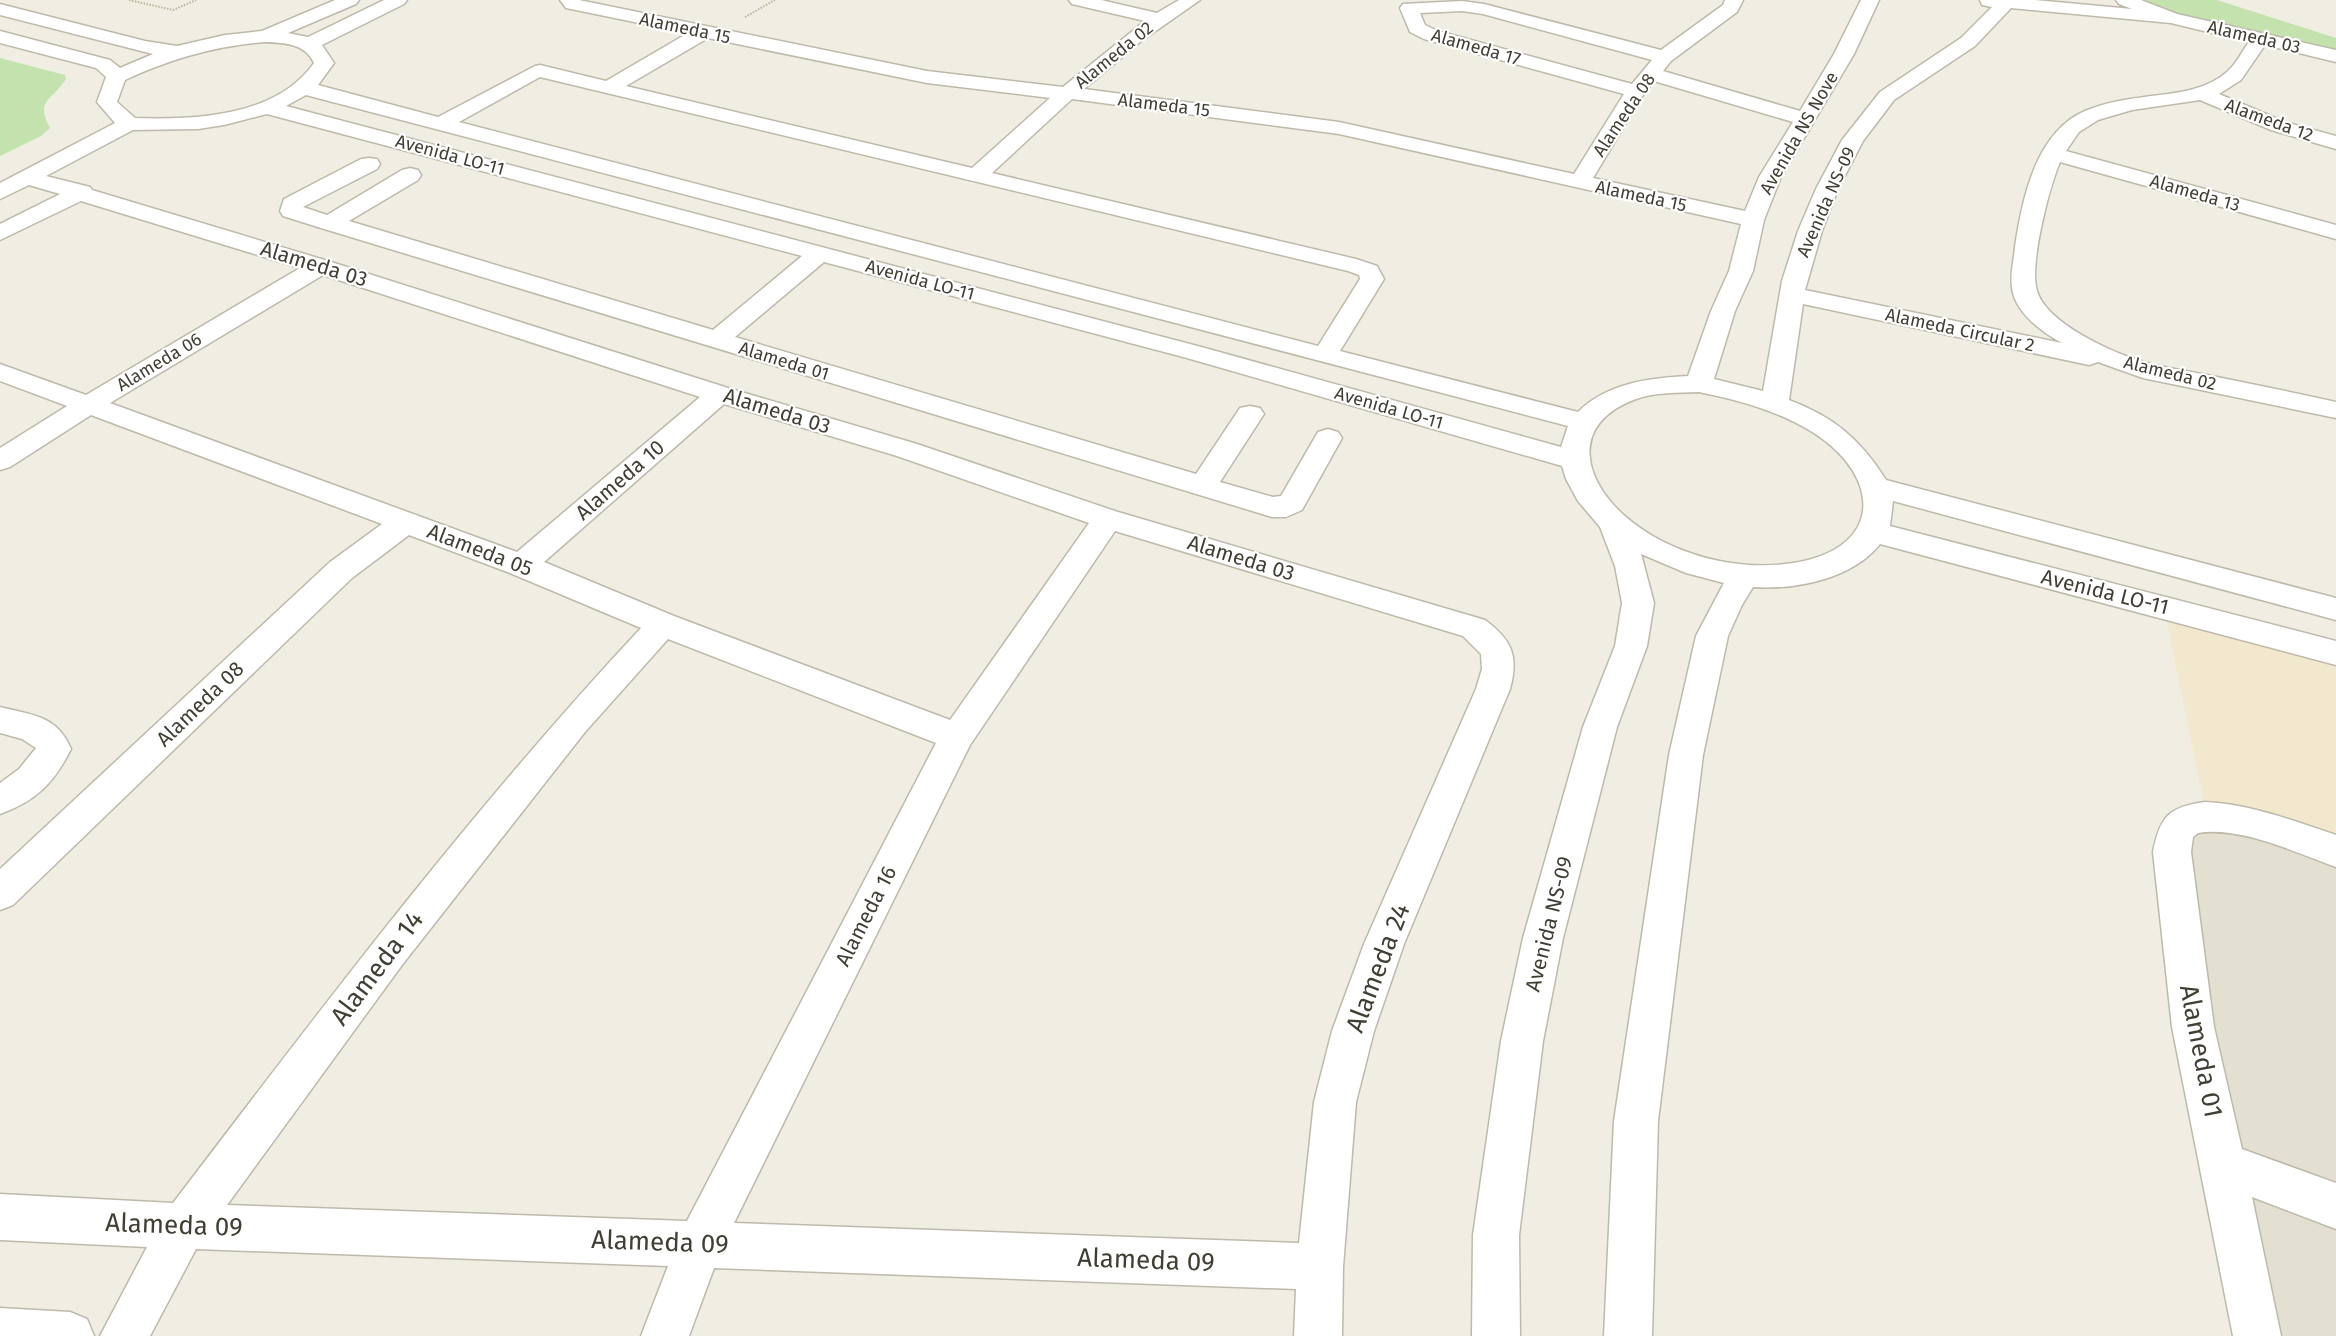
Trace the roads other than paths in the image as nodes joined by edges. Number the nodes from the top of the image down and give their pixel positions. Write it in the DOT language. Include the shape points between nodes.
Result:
graph roads {
  1 [pos="350,0"];
  2 [pos="398,0"];
  3 [pos="1078,0"];
  4 [pos="1191,0"];
  5 [pos="1870,0"];
  6 [pos="1980,0"];
  7 [pos="2125,0"];
  8 [pos="571,2"];
  9 [pos="2008,2"];
  10 [pos="1732,4"];
  11 [pos="0,9"];
  12 [pos="2171,18"];
  13 [pos="1158,19"];
  14 [pos="704,32"];
  15 [pos="265,36"];
  16 [pos="0,37"];
  17 [pos="2260,39"];
  18 [pos="309,44"];
  19 [pos="175,51"];
  20 [pos="2336,56"];
  21 [pos="1664,57"];
  22 [pos="1652,74"];
  23 [pos="116,77"];
  24 [pos="609,87"];
  25 [pos="304,88"];
  26 [pos="1636,91"];
  27 [pos="1068,93"];
  28 [pos="2203,94"];
  29 [pos="265,107"];
  30 [pos="1805,119"];
  31 [pos="130,123"];
  32 [pos="441,124"];
  33 [pos="2336,143"];
  34 [pos="2054,154"];
  35 [pos="369,164"];
  36 [pos="976,175"];
  37 [pos="410,176"];
  38 [pos="29,178"];
  39 [pos="1580,182"];
  40 [pos="0,192"];
  41 [pos="82,192"];
  42 [pos="1753,220"];
  43 [pos="329,223"];
  44 [pos="2336,232"];
  45 [pos="0,233"];
  46 [pos="819,254"];
  47 [pos="320,266"];
  48 [pos="1791,294"];
  49 [pos="531,308"];
  50 [pos="716,340"];
  51 [pos="1324,356"];
  52 [pos="2129,366"];
  53 [pos="0,372"];
  54 [pos="1699,384"];
  55 [pos="719,394"];
  56 [pos="1775,402"];
  57 [pos="88,405"];
  58 [pos="2336,410"];
  59 [pos="1250,414"];
  60 [pos="1584,422"];
  61 [pos="924,429"];
  62 [pos="1328,438"];
  63 [pos="1574,460"];
  64 [pos="0,461"];
  65 [pos="1203,486"];
  66 [pos="1875,487"];
  67 [pos="1108,519"];
  68 [pos="406,522"];
  69 [pos="1614,524"];
  70 [pos="1874,532"];
  71 [pos="521,565"];
  72 [pos="1745,575"];
  73 [pos="2336,609"];
  74 [pos="663,624"];
  75 [pos="1474,628"];
  76 [pos="2336,653"];
  77 [pos="0,720"];
  78 [pos="957,737"];
  79 [pos="0,799"];
  80 [pos="2336,851"];
  81 [pos="0,893"];
  82 [pos="2223,1164"];
  83 [pos="2336,1206"];
  84 [pos="0,1218"];
  85 [pos="184,1226"];
  86 [pos="700,1244"];
  87 [pos="1320,1267"];
  88 [pos="0,1332"];
  89 [pos="70,1336"];
  90 [pos="124,1336"];
  91 [pos="665,1336"];
  92 [pos="1318,1336"];
  93 [pos="1496,1336"];
  94 [pos="1628,1336"];
  95 [pos="2257,1336"];
  1 -- 15 [label="street"];
  2 -- 18 [label="street"];
  3 -- 13 [label="street"];
  4 -- 13 [label="street, Alameda 02"];
  5 -- 30 [label="street, Avenida NS Nove" via="1844,54"];
  6 -- 9 [label="street"];
  7 -- 12 [label="street"];
  8 -- 14 [label="street, Alameda 15"];
  9 -- 12 [label="street"];
  9 -- 48 [label="street, Avenida NS-09" via="1968,42 1875,108 1827,189"];
  10 -- 21 [label="street, Alameda 08"];
  11 -- 19 [label="street" via="144,47"];
  12 -- 17 [label="street, Alameda 03"];
  13 -- 27 [label="street, Alameda 02"];
  14 -- 24 [label="street"];
  14 -- 27 [label="street, Alameda 15" via="927,77"];
  15 -- 18 [label="street"];
  15 -- 19 [label="street"];
  16 -- 23 [label="street" via="104,64"];
  17 -- 20 [label="street, Alameda 03"];
  17 -- 28 [label="street, Alameda 02" via="2234,76"];
  18 -- 25 [label="street" via="321,52 324,63"];
  19 -- 23 [label="street"];
  21 -- 22 [label="street, Alameda 08"];
  21 -- 26 [label="street, Alameda 17" via="1484,9 1409,8 1417,28 1431,35"];
  22 -- 26 [label="street, Alameda 08"];
  22 -- 30 [label="street"];
  23 -- 31 [label="street" via="107,102"];
  24 -- 32 [label="street" via="538,71"];
  24 -- 36 [label="street"];
  25 -- 29 [label="street"];
  25 -- 32 [label="street, Avenida LO-11"];
  26 -- 39 [label="street, Alameda 08"];
  27 -- 36 [label="street, Alameda 02"];
  27 -- 39 [label="street, Alameda 15" via="1339,128"];
  28 -- 33 [label="street, Alameda 12" via="2278,126"];
  28 -- 34 [label="street, Alameda 02" via="2135,102 2089,117 2072,128"];
  29 -- 31 [label="street" via="216,120"];
  29 -- 46 [label="street, Avenida LO-11"];
  30 -- 42 [label="street, Avenida NS Nove" via="1770,177"];
  31 -- 38 [label="street"];
  32 -- 51 [label="street, Avenida LO-11"];
  34 -- 44 [label="street, Alameda 13"];
  34 -- 52 [label="street, Alameda 02" via="2030,217 2024,289 2034,309 2049,323"];
  35 -- 43 [label="street, Alameda 01" via="292,204 291,211"];
  36 -- 51 [label="street" via="1369,271 1372,279"];
  37 -- 43 [label="street"];
  38 -- 40 [label="street"];
  38 -- 41 [label="street, Alameda 03"];
  39 -- 42 [label="street, Alameda 15"];
  41 -- 45 [label="street"];
  41 -- 47 [label="street, Alameda 03"];
  42 -- 54 [label="street, Avenida NS Nove" via="1741,271"];
  43 -- 49 [label="street, Alameda 01"];
  46 -- 50 [label="street"];
  46 -- 63 [label="street, Avenida LO-11" via="1196,353"];
  47 -- 49 [label="street, Alameda 03"];
  47 -- 57 [label="street, Alameda 06"];
  48 -- 52 [label="street, Alameda Circular 2"];
  48 -- 56 [label="street, Avenida NS-09"];
  49 -- 50 [label="street, Alameda 01"];
  49 -- 55 [label="street, Alameda 03"];
  50 -- 61 [label="street, Alameda 01"];
  51 -- 60 [label="street, Avenida LO-11"];
  52 -- 58 [label="street, Alameda 02"];
  53 -- 57 [label="street, Alameda 05"];
  54 -- 56 [label="street"];
  54 -- 60 [label="street" via="1637,390 1606,403"];
  55 -- 61 [label="street, Alameda 03"];
  55 -- 71 [label="street, Alameda 10"];
  56 -- 66 [label="street" via="1820,425 1846,446"];
  57 -- 64 [label="street, Alameda 06"];
  57 -- 68 [label="street, Alameda 05"];
  59 -- 65 [label="street"];
  60 -- 63 [label="street" via="1577,433"];
  61 -- 65 [label="street, Alameda 01"];
  61 -- 67 [label="street, Alameda 03"];
  62 -- 65 [label="street, Alameda 01" via="1292,503 1286,507 1272,507"];
  63 -- 69 [label="street" via="1586,492"];
  66 -- 70 [label="street" via="1879,510"];
  66 -- 73 [label="street, Avenida LO-11"];
  67 -- 75 [label="street, Alameda 03"];
  67 -- 78 [label="street, Alameda 16"];
  68 -- 71 [label="street, Alameda 05"];
  68 -- 81 [label="street, Alameda 08" via="341,570"];
  69 -- 72 [label="street" via="1658,551 1685,562"];
  69 -- 93 [label="street, Avenida NS-09" via="1630,566 1638,603 1631,646 1600,727 1543,938 1522,1041 1496,1234"];
  70 -- 72 [label="street" via="1856,553 1826,568 1789,576"];
  70 -- 76 [label="street, Avenida LO-11"];
  71 -- 74 [label="street, Alameda 05"];
  72 -- 94 [label="street" via="1712,636 1685,767 1636,1121"];
  74 -- 78 [label="street, Alameda 05"];
  74 -- 85 [label="street, Alameda 14" via="573,723 388,952"];
  75 -- 87 [label="street, Alameda 24" via="1494,647 1500,669 1384,944 1353,1031 1335,1102"];
  77 -- 79 [label="street" via="45,733 54,749 21,789"];
  78 -- 86 [label="street, Alameda 16"];
  80 -- 82 [label="street, Alameda 01" via="2237,820 2206,816 2189,820 2176,830 2172,852 2193,1027"];
  82 -- 83 [label="street"];
  82 -- 95 [label="street, Alameda 01"];
  84 -- 85 [label="street, Alameda 09"];
  85 -- 86 [label="street, Alameda 09"];
  85 -- 90 [label="street, Alameda 14"];
  86 -- 87 [label="street, Alameda 09"];
  86 -- 91 [label="street, Alameda 16"];
  87 -- 92 [label="street, Alameda 24"];
  88 -- 89 [label="street"];
}
